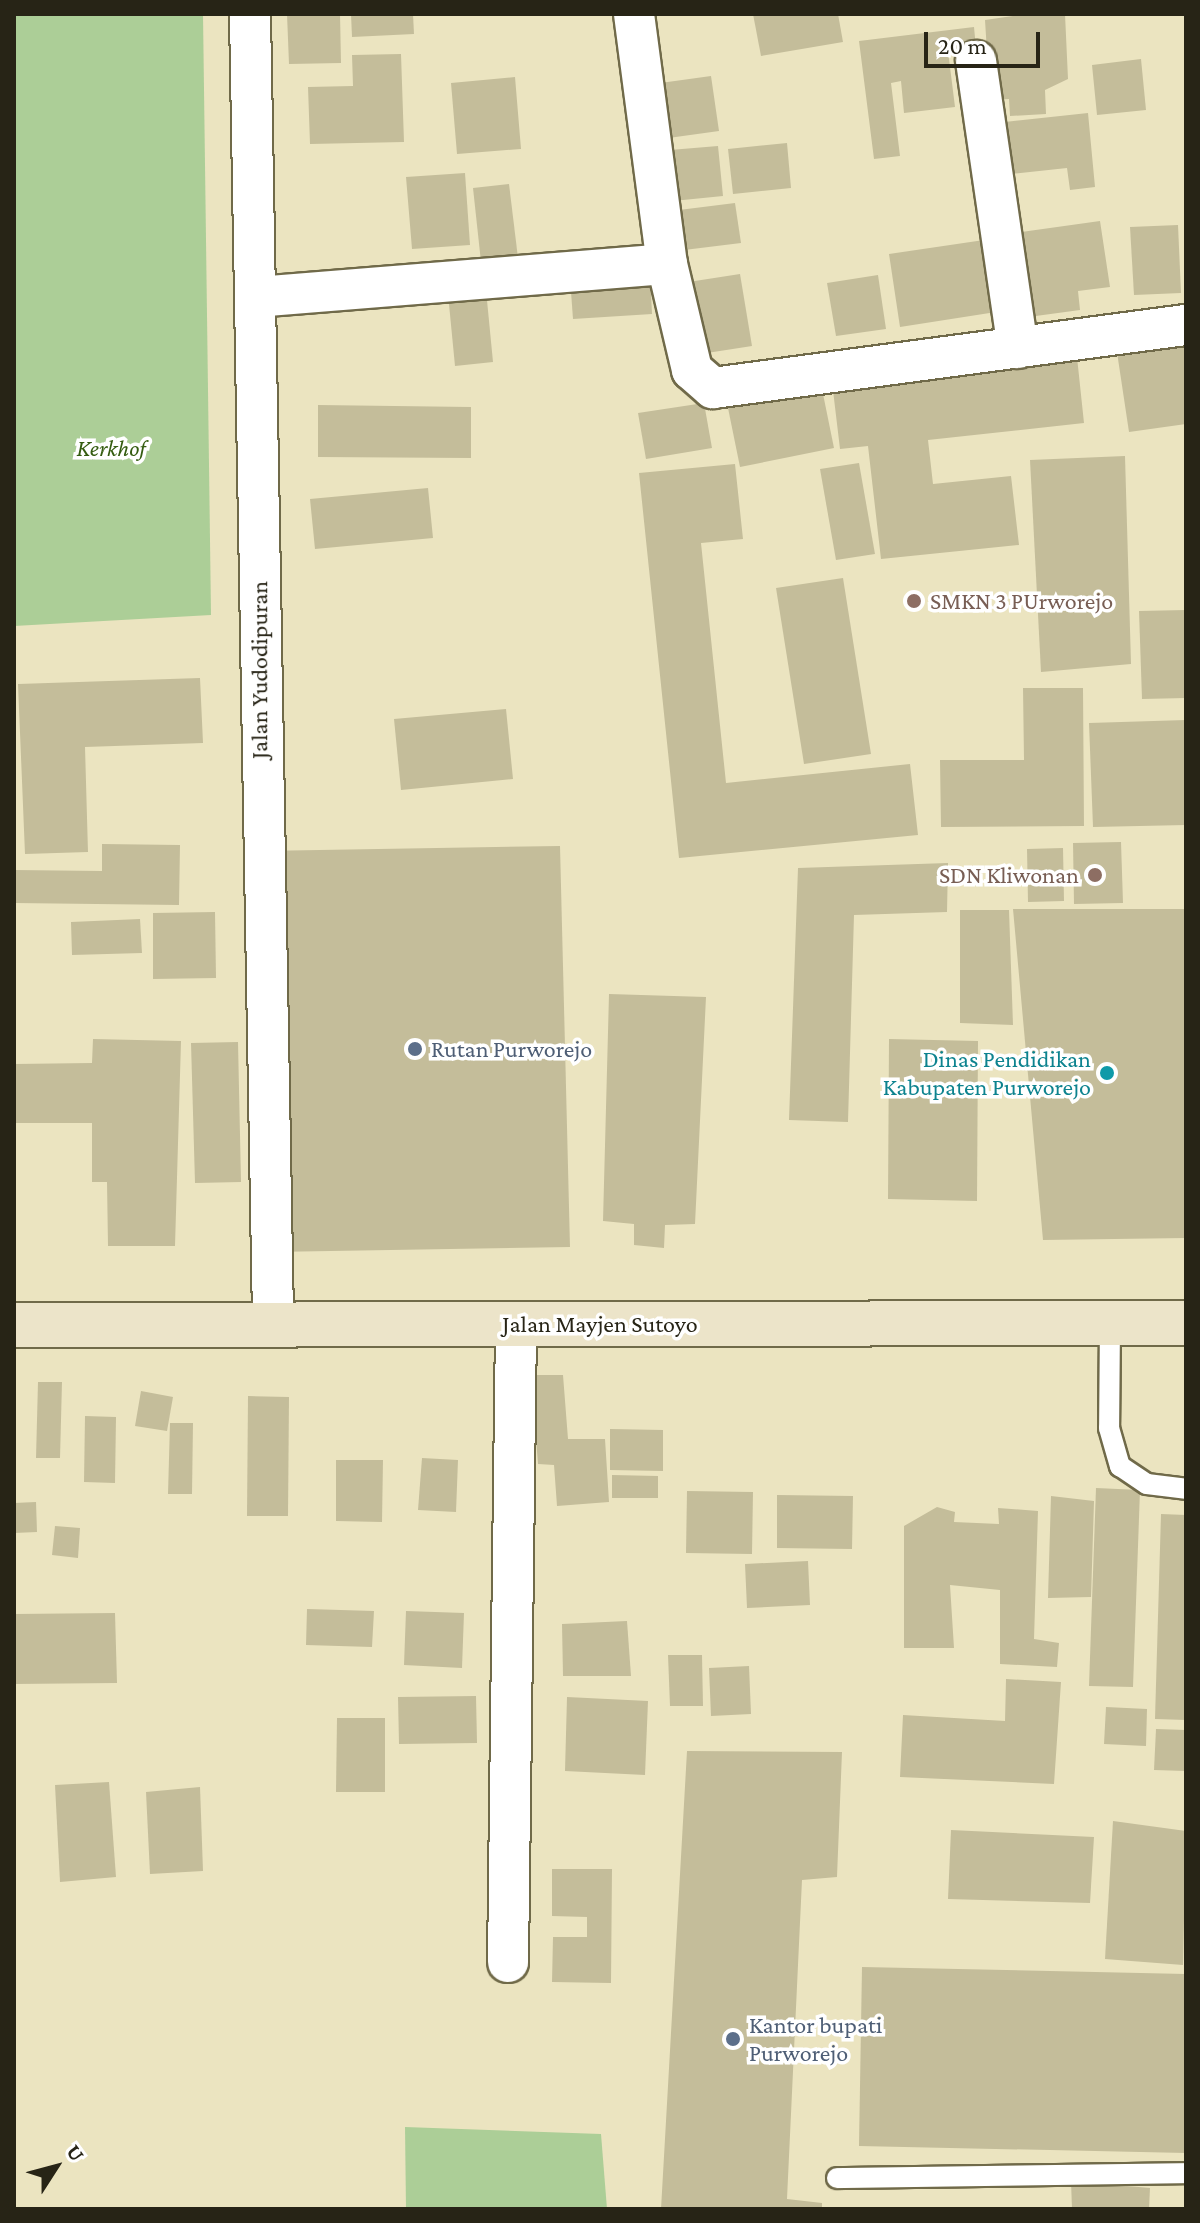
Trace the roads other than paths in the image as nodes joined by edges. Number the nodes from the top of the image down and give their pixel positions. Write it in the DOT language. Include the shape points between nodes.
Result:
graph roads {
  1 [pos="250,14"];
  2 [pos="634,14"];
  3 [pos="976,61"];
  4 [pos="667,264"];
  5 [pos="256,297"];
  6 [pos="1186,325"];
  7 [pos="1018,348"];
  8 [pos="1110,1323"];
  9 [pos="1186,1323"];
  10 [pos="516,1324"];
  11 [pos="14,1325"];
  12 [pos="273,1325"];
  13 [pos="1186,1489"];
  14 [pos="508,1962"];
  15 [pos="1186,2173"];
  16 [pos="837,2178"];
  1 -- 5 [label="street, Jalan Yudodipuran"];
  2 -- 4 [label="street"];
  3 -- 7 [label="street"];
  4 -- 5 [label="street"];
  4 -- 7 [label="street" via="692,370 713,388"];
  5 -- 12 [label="street, Jalan Yudodipuran"];
  6 -- 7 [label="street"];
  8 -- 9 [label="main road, Jalan Mayjen Sutoyo"];
  8 -- 10 [label="main road, Jalan Mayjen Sutoyo"];
  8 -- 13 [label="lane" via="1109,1428 1120,1466 1147,1484"];
  10 -- 12 [label="main road, Jalan Mayjen Sutoyo"];
  10 -- 14 [label="street"];
  11 -- 12 [label="main road, Jalan Mayjen Sutoyo"];
  15 -- 16 [label="lane"];
}
